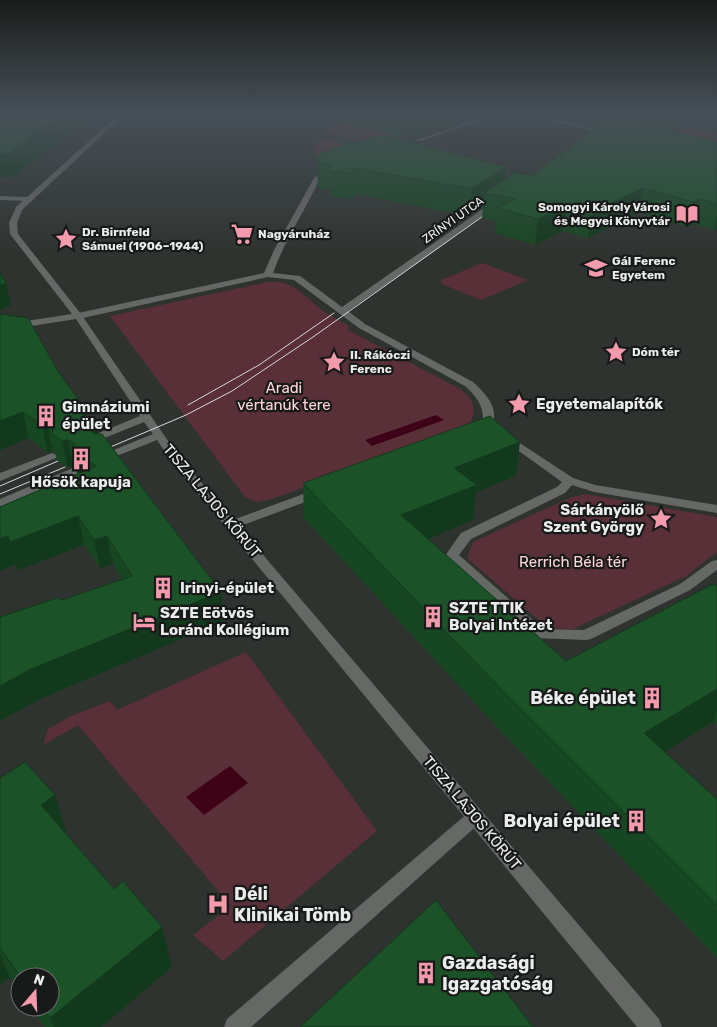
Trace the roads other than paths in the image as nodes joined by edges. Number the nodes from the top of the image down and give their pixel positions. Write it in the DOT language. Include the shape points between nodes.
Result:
graph roads {
  1 [pos="72,159"];
  2 [pos="317,178"];
  3 [pos="0,198"];
  4 [pos="28,198"];
  5 [pos="500,202"];
  6 [pos="268,275"];
  7 [pos="342,311"];
  8 [pos="78,316"];
  9 [pos="0,328"];
  10 [pos="147,417"];
  11 [pos="488,424"];
  12 [pos="474,435"];
  13 [pos="158,436"];
  14 [pos="92,439"];
  15 [pos="52,456"];
  16 [pos="105,457"];
  17 [pos="73,472"];
  18 [pos="0,477"];
  19 [pos="568,481"];
  20 [pos="333,487"];
  21 [pos="0,504"];
  22 [pos="717,509"];
  23 [pos="231,525"];
  24 [pos="717,564"];
  25 [pos="475,817"];
  26 [pos="235,1027"];
  27 [pos="651,1027"];
  1 -- 4 [label="street, TISZA LAJOS KÖRÚT"];
  2 -- 6 [label="street"];
  3 -- 4 [label="street"];
  4 -- 8 [label="street, TISZA LAJOS KÖRÚT" via="13,223 14,234"];
  5 -- 7 [label="street, ZRÍNYI UTCA"];
  6 -- 7 [label="street" via="297,278"];
  6 -- 8 [label="street"];
  7 -- 11 [label="street" via="362,326 469,384 483,397 489,412"];
  8 -- 9 [label="street"];
  8 -- 10 [label="street, TISZA LAJOS KÖRÚT"];
  10 -- 13 [label="street, TISZA LAJOS KÖRÚT"];
  10 -- 14 [label="street"];
  11 -- 12 [label="street"];
  11 -- 19 [label="street"];
  13 -- 16 [label="street"];
  13 -- 23 [label="street, TISZA LAJOS KÖRÚT"];
  15 -- 18 [label="street"];
  17 -- 21 [label="street"];
  19 -- 22 [label="street"];
  19 -- 24 [label="street" via="560,490 466,536 452,556 539,634 586,635 685,587"];
  20 -- 23 [label="street"];
  23 -- 25 [label="street, TISZA LAJOS KÖRÚT"];
  25 -- 26 [label="street"];
  25 -- 27 [label="street, TISZA LAJOS KÖRÚT"];
}
